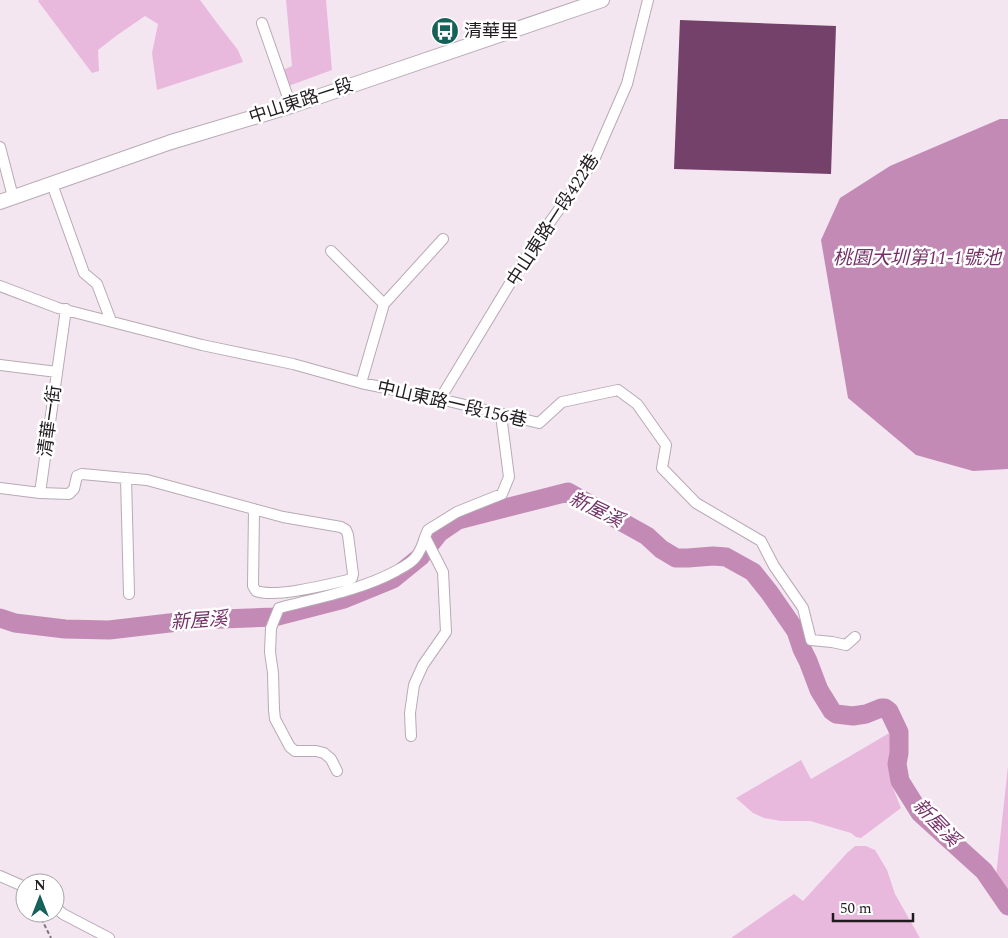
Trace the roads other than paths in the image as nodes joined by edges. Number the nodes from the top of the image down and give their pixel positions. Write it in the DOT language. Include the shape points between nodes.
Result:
graph roads {
  1 [pos="602,0"];
  2 [pos="648,0"];
  3 [pos="262,23"];
  4 [pos="291,106"];
  5 [pos="0,147"];
  6 [pos="52,184"];
  7 [pos="7,200"];
  8 [pos="442,239"];
  9 [pos="331,251"];
  10 [pos="0,286"];
  11 [pos="384,304"];
  12 [pos="66,310"];
  13 [pos="111,321"];
  14 [pos="0,365"];
  15 [pos="57,372"];
  16 [pos="361,383"];
  17 [pos="440,399"];
  18 [pos="500,415"];
  19 [pos="126,478"];
  20 [pos="0,488"];
  21 [pos="40,493"];
  22 [pos="254,509"];
  23 [pos="427,541"];
  24 [pos="128,594"];
  25 [pos="855,637"];
  26 [pos="411,736"];
  27 [pos="337,771"];
  28 [pos="0,876"];
  29 [pos="15,883"];
  30 [pos="65,915"];
  31 [pos="109,938"];
  1 -- 4 [label="main road, 中山東路一段"];
  2 -- 17 [label="street, 中山東路一段422巷" via="627,84 594,162 532,248"];
  3 -- 4 [label="street"];
  4 -- 6 [label="main road, 中山東路一段" via="171,142"];
  5 -- 7 [label="street"];
  6 -- 7 [label="main road, 中山東路一段"];
  6 -- 13 [label="street" via="84,273 97,284"];
  8 -- 11 [label="street"];
  9 -- 11 [label="street"];
  10 -- 12 [label="street, 中山東路一段156巷"];
  11 -- 16 [label="street"];
  12 -- 13 [label="street, 中山東路一段156巷"];
  12 -- 15 [label="street, 清華一街"];
  13 -- 16 [label="street, 中山東路一段156巷"];
  14 -- 15 [label="street"];
  15 -- 21 [label="street, 清華一街"];
  16 -- 17 [label="street, 中山東路一段156巷"];
  17 -- 18 [label="street, 中山東路一段156巷"];
  18 -- 23 [label="street" via="510,477 502,494 456,512 428,530"];
  18 -- 25 [label="street, 中山東路一段156巷" via="539,423 562,402 618,390 637,404 666,445 662,468 696,503 761,541 774,566 804,608 811,640 846,645"];
  19 -- 21 [label="street" via="82,474 77,476 74,489 69,494"];
  19 -- 22 [label="street" via="148,480"];
  19 -- 24 [label="street"];
  20 -- 21 [label="street"];
  22 -- 22 [label="street" via="346,530 352,578 281,593 256,591"];
  23 -- 26 [label="street" via="443,572 446,632 423,665 414,685"];
  23 -- 27 [label="street" via="415,559 387,576 279,608 271,628 275,719 290,747 295,751 324,753"];
  28 -- 29 [label="street"];
  30 -- 31 [label="street"];
}
